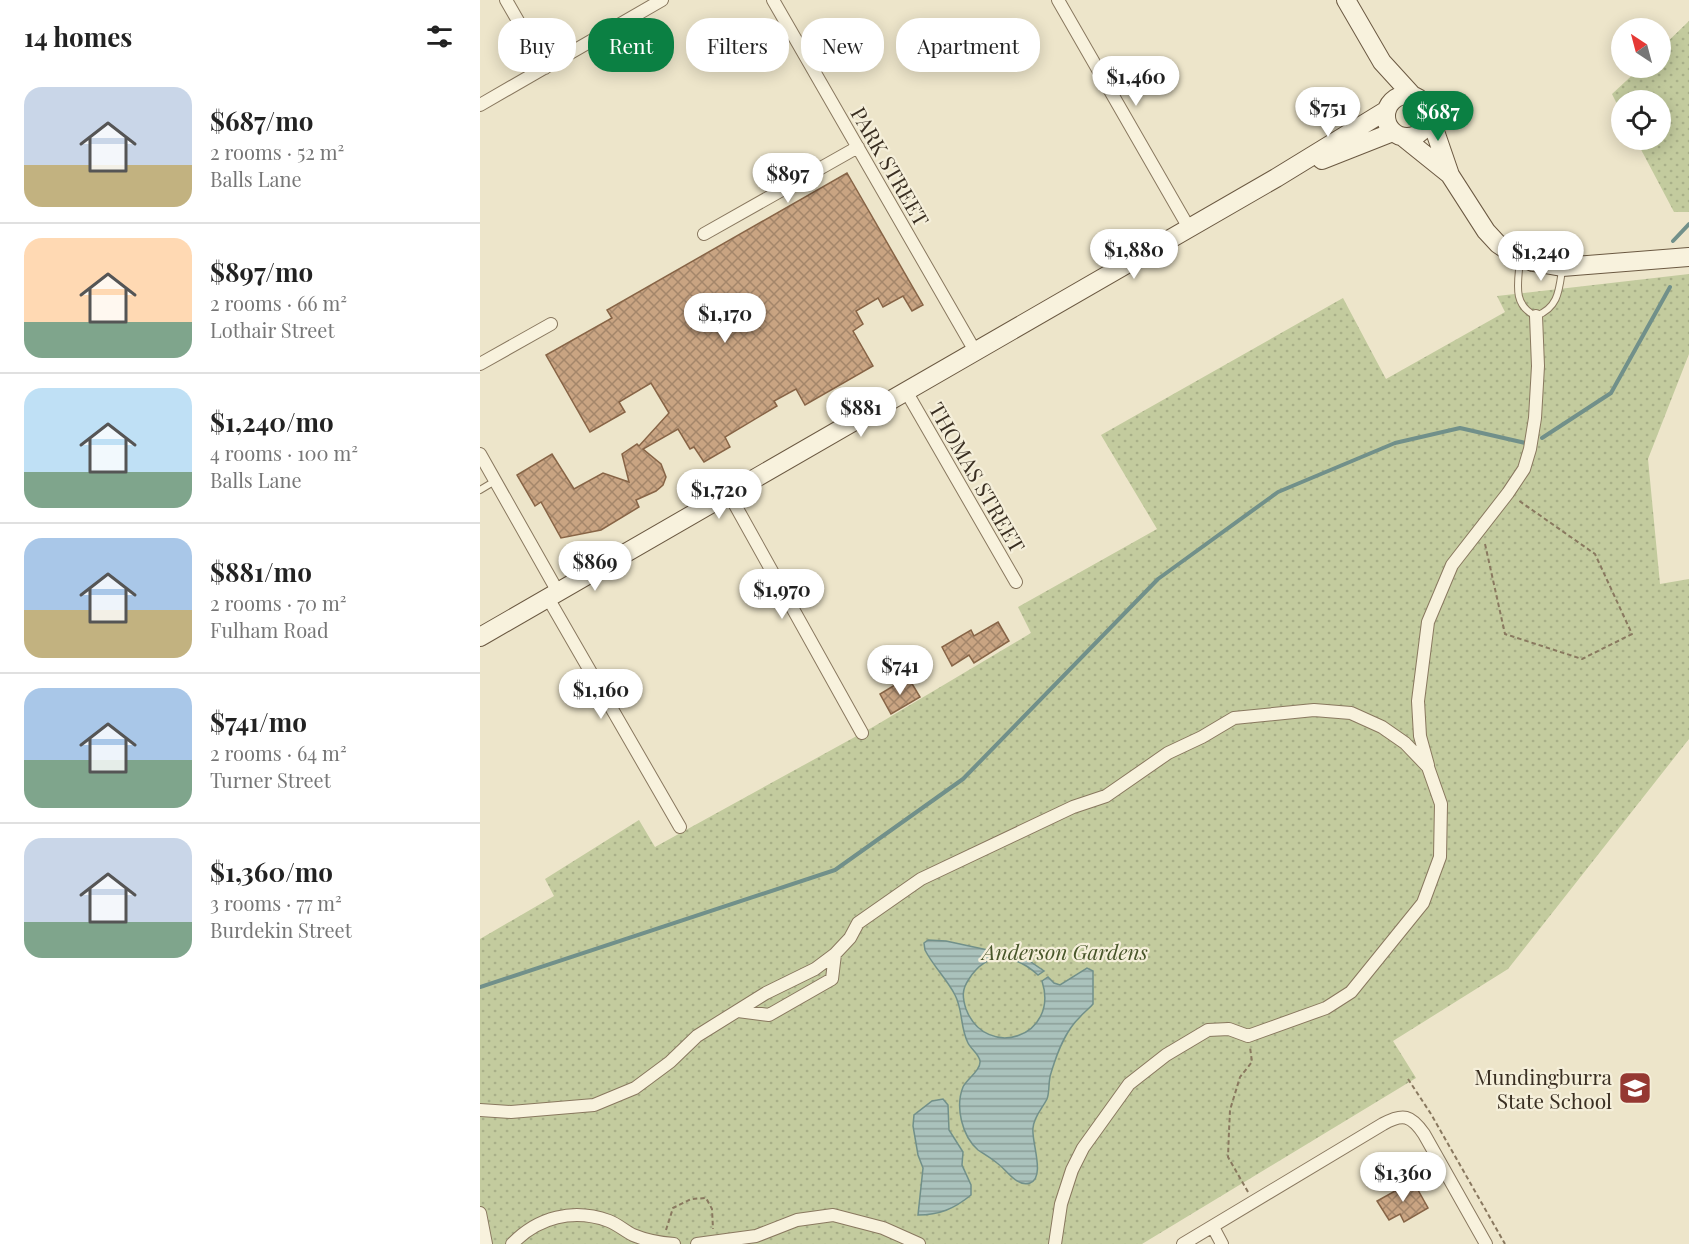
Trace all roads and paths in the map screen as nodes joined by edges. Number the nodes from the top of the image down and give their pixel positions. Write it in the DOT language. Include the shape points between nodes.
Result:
graph roads {
  1 [pos="506,0"];
  2 [pos="662,0"];
  3 [pos="773,0"];
  4 [pos="1058,0"];
  5 [pos="1346,0"];
  6 [pos="516,18"];
  7 [pos="576,50"];
  8 [pos="1382,62"];
  9 [pos="538,72"];
  10 [pos="1413,96"];
  11 [pos="480,105"];
  12 [pos="1389,106"];
  13 [pos="1428,111"];
  14 [pos="1398,134"];
  15 [pos="858,147"];
  16 [pos="1450,175"];
  17 [pos="1276,178"];
  18 [pos="1189,228"];
  19 [pos="704,234"];
  20 [pos="1520,257"];
  21 [pos="1689,257"];
  22 [pos="1562,267"];
  23 [pos="1536,316"];
  24 [pos="551,324"];
  25 [pos="975,351"];
  26 [pos="480,364"];
  27 [pos="906,391"];
  28 [pos="480,454"];
  29 [pos="495,481"];
  30 [pos="480,490"];
  31 [pos="729,494"];
  32 [pos="1508,494"];
  33 [pos="1482,527"];
  34 [pos="1016,582"];
  35 [pos="553,595"];
  36 [pos="480,637"];
  37 [pos="862,733"];
  38 [pos="1428,766"];
  39 [pos="680,827"];
  40 [pos="835,954"];
  41 [pos="738,1011"];
  42 [pos="1248,1036"];
  43 [pos="1408,1079"];
  44 [pos="480,1110"];
  45 [pos="1255,1202"];
  46 [pos="480,1213"];
  47 [pos="1213,1227"];
  48 [pos="717,1242"];
  49 [pos="668,1243"];
  50 [pos="486,1244"];
  51 [pos="512,1244"];
  52 [pos="697,1244"];
  53 [pos="919,1244"];
  54 [pos="1055,1244"];
  55 [pos="1183,1244"];
  56 [pos="1222,1244"];
  57 [pos="1486,1244"];
  58 [pos="1505,1244"];
  1 -- 6 [label="street"];
  2 -- 7 [label="street"];
  3 -- 15 [label="street, PARK STREET"];
  4 -- 18 [label="street"];
  5 -- 8 [label="street"];
  8 -- 10 [label="street"];
  8 -- 12 [label="street"];
  9 -- 11 [label="street"];
  10 -- 12 [label="street" via="1405,95"];
  10 -- 13 [label="street"];
  12 -- 14 [label="street" via="1388,125"];
  12 -- 17 [label="street"];
  13 -- 14 [label="street" via="1417,135"];
  13 -- 16 [label="street"];
  14 -- 16 [label="street"];
  14 -- 17 [label="street"];
  15 -- 19 [label="street"];
  15 -- 25 [label="street, PARK STREET"];
  16 -- 20 [label="street" via="1486,231 1498,244"];
  17 -- 18 [label="street"];
  18 -- 25 [label="street"];
  20 -- 22 [label="street"];
  20 -- 23 [label="lane" via="1520,302"];
  21 -- 22 [label="street"];
  22 -- 23 [label="lane" via="1559,293 1546,313"];
  23 -- 32 [label="street" via="1538,383 1531,443 1524,469"];
  24 -- 26 [label="street"];
  25 -- 27 [label="street"];
  27 -- 31 [label="street"];
  27 -- 34 [label="street, THOMAS STREET"];
  28 -- 29 [label="street"];
  29 -- 30 [label="lane"];
  29 -- 35 [label="street"];
  31 -- 35 [label="street"];
  31 -- 37 [label="street"];
  32 -- 33 [label="street"];
  32 -- 33 [label="path" via="1595,554 1632,633 1582,658 1505,634"];
  33 -- 38 [label="street" via="1452,565 1428,622 1418,701 1420,736"];
  35 -- 36 [label="street"];
  35 -- 39 [label="street"];
  38 -- 40 [label="street" via="1382,727 1351,713 1314,710 1234,718 1168,753 1106,796 1073,807 921,879 858,923 850,939"];
  38 -- 42 [label="street" via="1441,804 1440,857 1423,903 1351,992 1326,1008"];
  40 -- 41 [label="street"];
  40 -- 41 [label="street" via="832,979 770,1015"];
  41 -- 44 [label="street" via="697,1036 635,1088 594,1105 511,1112"];
  42 -- 45 [label="path" via="1252,1062 1240,1077 1230,1110 1228,1157"];
  42 -- 54 [label="street" via="1229,1029 1208,1030 1166,1055 1129,1084 1072,1170 1061,1204"];
  43 -- 58 [label="path"];
  45 -- 47 [label="street"];
  45 -- 57 [label="street" via="1383,1124 1406,1117 1424,1134"];
  46 -- 50 [label="street"];
  47 -- 55 [label="street"];
  47 -- 56 [label="street"];
  48 -- 49 [label="path" via="712,1209 706,1198 691,1199 673,1208"];
  48 -- 52 [label="street"];
  48 -- 53 [label="street" via="756,1236 797,1220 833,1215 883,1227"];
  49 -- 51 [label="street" via="633,1235 609,1221 574,1214 551,1218 520,1235"];
}
